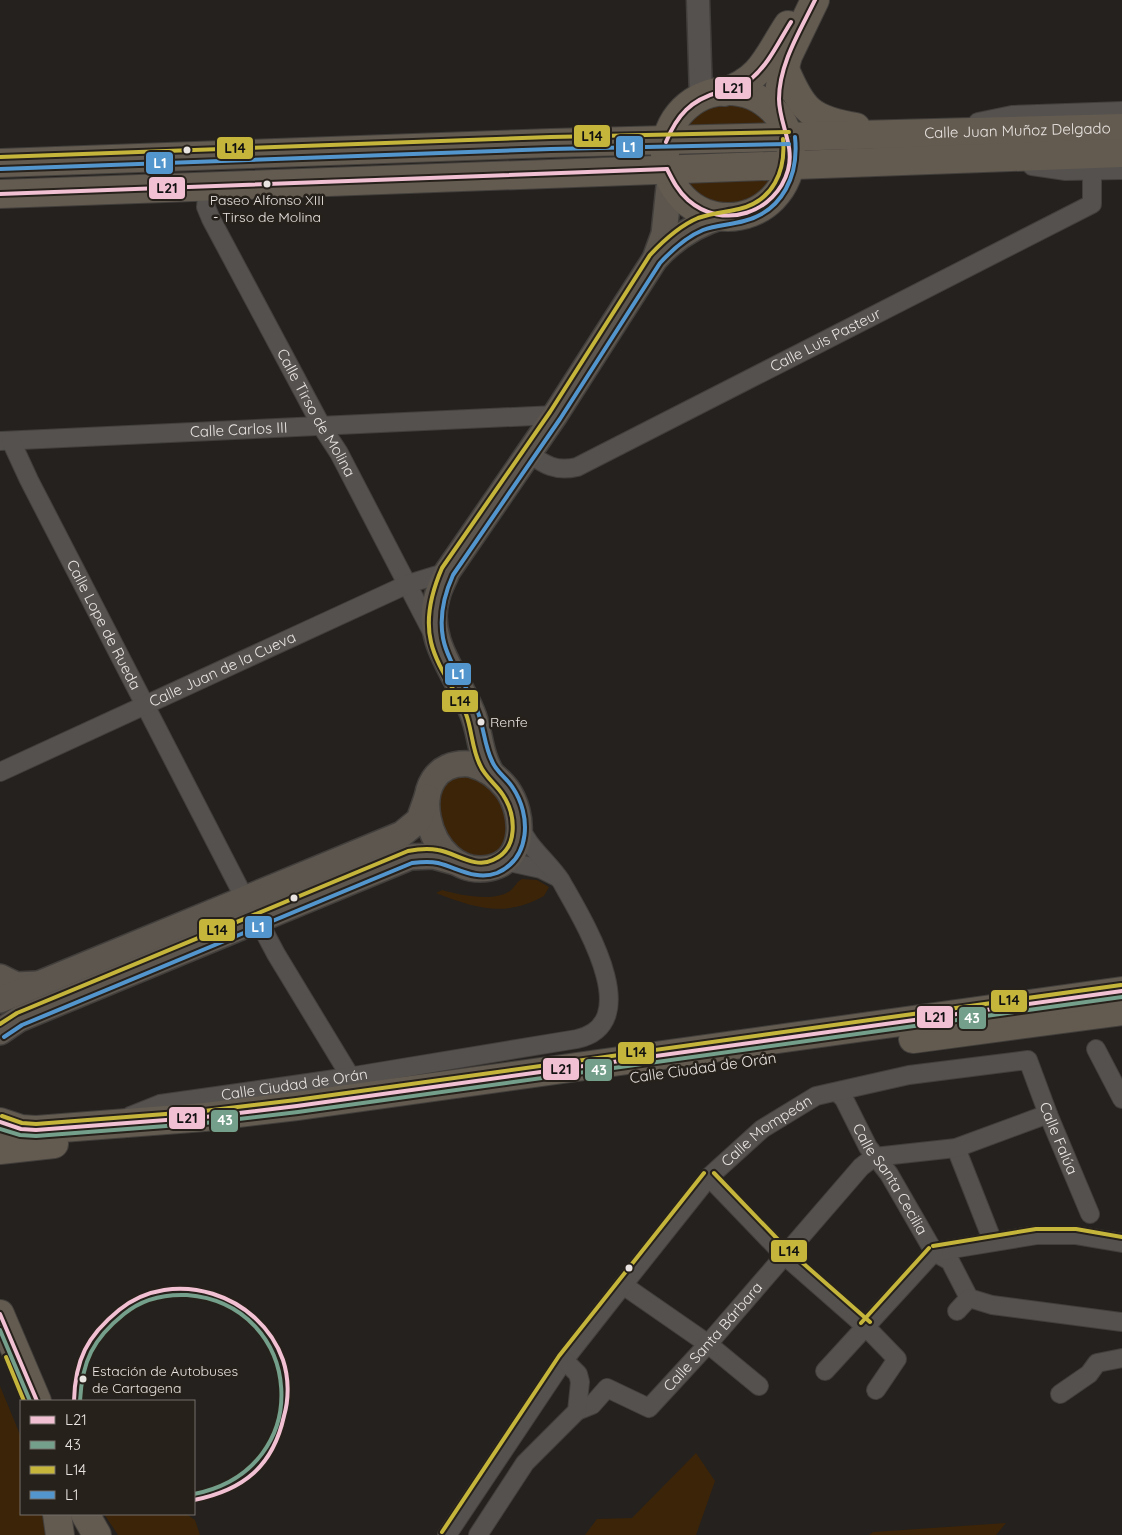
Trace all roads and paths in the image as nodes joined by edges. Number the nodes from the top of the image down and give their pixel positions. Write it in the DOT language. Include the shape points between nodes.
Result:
graph roads {
  1 [pos="698,0"];
  2 [pos="806,0"];
  3 [pos="815,0"];
  4 [pos="785,69"];
  5 [pos="712,94"];
  6 [pos="1122,112"];
  7 [pos="1122,128"];
  8 [pos="785,129"];
  9 [pos="666,142"];
  10 [pos="913,148"];
  11 [pos="1122,153"];
  12 [pos="0,163"];
  13 [pos="790,165"];
  14 [pos="1122,170"];
  15 [pos="1092,171"];
  16 [pos="668,173"];
  17 [pos="220,186"];
  18 [pos="0,194"];
  19 [pos="723,216"];
  20 [pos="655,259"];
  21 [pos="555,415"];
  22 [pos="322,427"];
  23 [pos="4,443"];
  24 [pos="528,453"];
  25 [pos="447,572"];
  26 [pos="408,584"];
  27 [pos="438,643"];
  28 [pos="467,702"];
  29 [pos="145,706"];
  30 [pos="444,769"];
  31 [pos="0,772"];
  32 [pos="492,774"];
  33 [pos="427,797"];
  34 [pos="519,823"];
  35 [pos="505,861"];
  36 [pos="455,862"];
  37 [pos="561,881"];
  38 [pos="245,899"];
  39 [pos="258,920"];
  40 [pos="0,977"];
  41 [pos="39,984"];
  42 [pos="1122,991"];
  43 [pos="0,1000"];
  44 [pos="1122,1011"];
  45 [pos="0,1032"];
  46 [pos="750,1047"];
  47 [pos="1096,1050"];
  48 [pos="1028,1060"];
  49 [pos="350,1076"];
  50 [pos="838,1093"];
  51 [pos="1122,1099"];
  52 [pos="1048,1114"];
  53 [pos="0,1122"];
  54 [pos="114,1123"];
  55 [pos="36,1138"];
  56 [pos="956,1148"];
  57 [pos="3,1151"];
  58 [pos="874,1157"];
  59 [pos="709,1177"];
  60 [pos="1090,1214"];
  61 [pos="993,1242"];
  62 [pos="1122,1242"];
  63 [pos="934,1252"];
  64 [pos="784,1255"];
  65 [pos="623,1285"];
  66 [pos="969,1298"];
  67 [pos="957,1311"];
  68 [pos="0,1314"];
  69 [pos="1122,1322"];
  70 [pos="866,1326"];
  71 [pos="708,1344"];
  72 [pos="1122,1358"];
  73 [pos="0,1359"];
  74 [pos="564,1360"];
  75 [pos="825,1371"];
  76 [pos="759,1386"];
  77 [pos="876,1390"];
  78 [pos="1060,1394"];
  79 [pos="38,1400"];
  80 [pos="20,1408"];
  81 [pos="577,1411"];
  82 [pos="58,1515"];
  83 [pos="86,1515"];
  84 [pos="60,1535"];
  85 [pos="97,1535"];
  86 [pos="447,1535"];
  87 [pos="478,1535"];
  1 -- 5 [label="street"];
  2 -- 5 [label="main road" via="753,78 741,86"];
  3 -- 4 [label="main road"];
  4 -- 8 [label="main road" via="779,99"];
  4 -- 10 [label="main road" via="801,102 819,118"];
  5 -- 8 [label="main road" via="746,94 756,98 766,104"];
  5 -- 9 [label="main road" via="680,113"];
  6 -- 10 [label="street, Calle Juan Muñoz Delgado" via="1012,115"];
  7 -- 10 [label="main road, Calle Juan Muñoz Delgado"];
  8 -- 9 [label="main road, Calle Juan Muñoz Delgado"];
  8 -- 10 [label="main road, Calle Juan Muñoz Delgado"];
  8 -- 13 [label="main road"];
  9 -- 12 [label="main road, Calle Juan Muñoz Delgado" via="551,143"];
  9 -- 16 [label="main road"];
  10 -- 11 [label="main road, Calle Juan Muñoz Delgado"];
  10 -- 13 [label="main road, Calle Juan Muñoz Delgado"];
  10 -- 15 [label="street, Calle Juan Muñoz Delgado" via="1066,171"];
  13 -- 16 [label="main road, Calle Juan Muñoz Delgado"];
  13 -- 19 [label="main road" via="784,182 767,204 742,215"];
  14 -- 15 [label="street, Calle Juan Muñoz Delgado"];
  15 -- 24 [label="street, Calle Luis Pasteur" via="1092,204 577,467 566,470 552,468"];
  16 -- 17 [label="main road, Calle Juan Muñoz Delgado"];
  16 -- 19 [label="main road" via="680,194 695,207"];
  16 -- 20 [label="main road" via="664,234"];
  17 -- 18 [label="main road, Calle Juan Muñoz Delgado"];
  17 -- 22 [label="street, Calle Tirso de Molina" via="207,196 206,207 211,219"];
  19 -- 20 [label="main road" via="688,230"];
  20 -- 21 [label="main road, Calle Tirso de Molina"];
  21 -- 22 [label="street, Calle Carlos III"];
  21 -- 24 [label="main road, Calle Tirso de Molina"];
  22 -- 23 [label="street, Calle Carlos III"];
  22 -- 26 [label="street, Calle Tirso de Molina"];
  23 -- 29 [label="street, Calle Lope de Rueda" via="29,480"];
  24 -- 25 [label="main road, Calle Tirso de Molina"];
  25 -- 26 [label="street, Calle Juan de la Cueva"];
  25 -- 27 [label="main road, Calle Tirso de Molina" via="434,614"];
  26 -- 27 [label="street, Calle Tirso de Molina"];
  26 -- 29 [label="street, Calle Juan de la Cueva"];
  27 -- 28 [label="main road, Calle Tirso de Molina"];
  28 -- 30 [label="main road" via="467,720 461,742 451,763"];
  28 -- 32 [label="main road, Calle Tirso de Molina" via="482,755"];
  29 -- 31 [label="street, Calle Juan de la Cueva"];
  29 -- 38 [label="street, Calle Lope de Rueda"];
  30 -- 32 [label="main road" via="454,764 470,764"];
  30 -- 33 [label="main road" via="429,787"];
  32 -- 34 [label="main road" via="508,790"];
  33 -- 36 [label="main road" via="427,813 433,833 439,846"];
  33 -- 38 [label="main road" via="419,820 402,834"];
  34 -- 35 [label="main road" via="515,851"];
  34 -- 37 [label="street" via="526,841 554,869"];
  35 -- 36 [label="main road" via="483,870"];
  35 -- 37 [label="street" via="541,869"];
  36 -- 39 [label="main road" via="433,856 410,857"];
  37 -- 49 [label="street, Calle Ciudad de Orán" via="598,954 608,984 608,1013 594,1033 577,1039"];
  38 -- 41 [label="main road"];
  39 -- 45 [label="main road" via="19,1019"];
  39 -- 49 [label="street"];
  40 -- 41 [label="main road" via="16,984"];
  41 -- 43 [label="main road"];
  42 -- 46 [label="main road"];
  44 -- 46 [label="main road, Calle Ciudad de Orán" via="803,1054"];
  46 -- 54 [label="main road, Calle Ciudad de Orán" via="205,1117"];
  46 -- 55 [label="main road, Calle Ciudad de Orán" via="707,1067 252,1129"];
  47 -- 51 [label="street"];
  48 -- 50 [label="street, Calle Mompeán" via="909,1075"];
  48 -- 52 [label="street, Calle Falúa"];
  49 -- 54 [label="street, Calle Ciudad de Orán" via="160,1104"];
  50 -- 58 [label="street, Calle Santa Cecilia"];
  50 -- 59 [label="street, Calle Mompeán" via="816,1096 792,1109 762,1129"];
  52 -- 56 [label="street"];
  52 -- 60 [label="street, Calle Falúa"];
  53 -- 55 [label="main road"];
  54 -- 55 [label="main road, Calle Ciudad de Orán"];
  55 -- 57 [label="main road"];
  56 -- 58 [label="street"];
  56 -- 61 [label="street"];
  58 -- 63 [label="street, Calle Santa Cecilia" via="889,1174"];
  58 -- 64 [label="street, Calle Santa Bárbara" via="861,1167"];
  59 -- 64 [label="street"];
  59 -- 65 [label="street, Calle Mompeán"];
  61 -- 62 [label="street" via="1037,1235 1075,1235"];
  61 -- 63 [label="street"];
  63 -- 66 [label="street, Calle Santa Cecilia" via="950,1261"];
  63 -- 70 [label="street"];
  64 -- 70 [label="street"];
  64 -- 71 [label="street, Calle Santa Bárbara"];
  65 -- 71 [label="street"];
  65 -- 74 [label="street, Calle Mompeán"];
  66 -- 67 [label="street"];
  66 -- 69 [label="street" via="992,1305"];
  68 -- 79 [label="main road"];
  70 -- 75 [label="street"];
  70 -- 77 [label="street" via="897,1359"];
  71 -- 76 [label="street"];
  71 -- 81 [label="street, Calle Santa Bárbara" via="649,1408 607,1388 592,1405"];
  72 -- 78 [label="street" via="1097,1363 1089,1374"];
  73 -- 80 [label="main road"];
  74 -- 81 [label="street" via="578,1374"];
  74 -- 86 [label="street, Calle Mompeán"];
  81 -- 87 [label="street" via="526,1463"];
  82 -- 84 [label="main road"];
  83 -- 85 [label="main road"];
}
